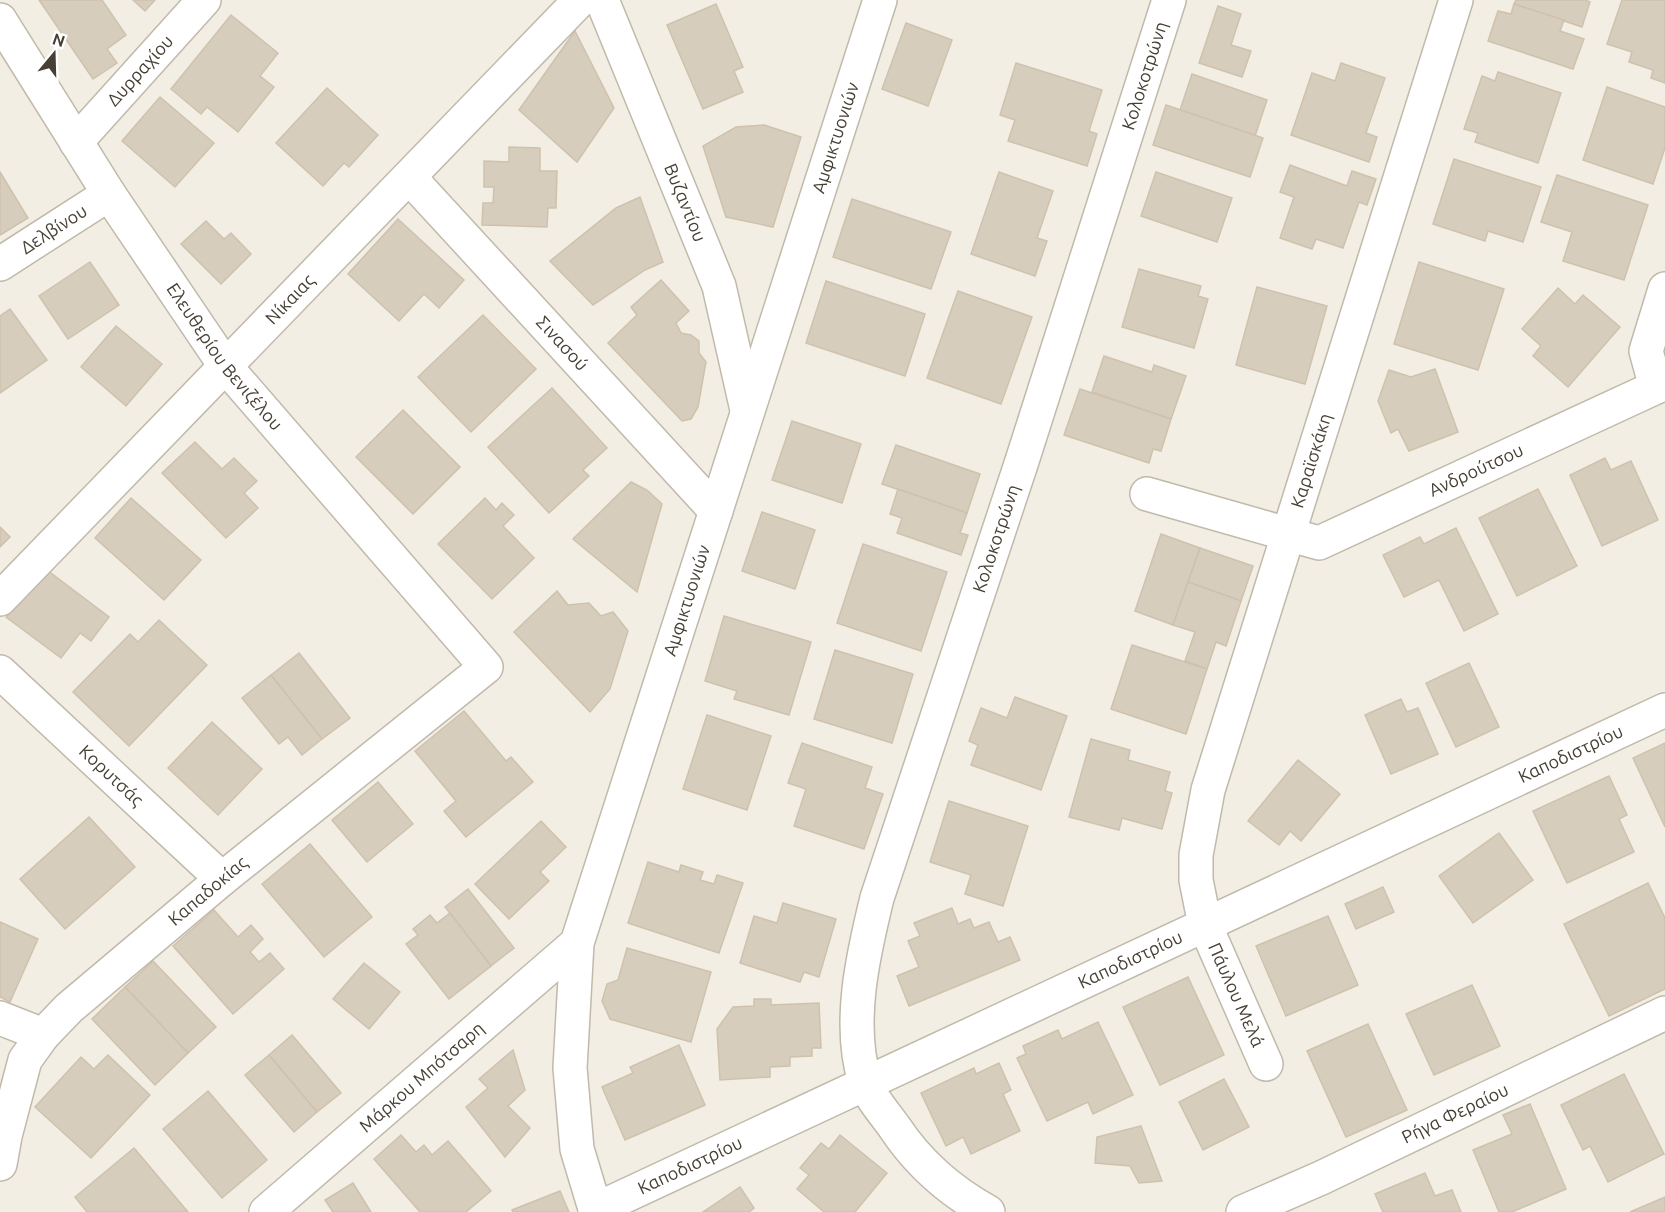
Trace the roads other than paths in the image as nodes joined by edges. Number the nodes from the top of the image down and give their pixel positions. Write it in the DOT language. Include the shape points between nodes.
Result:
graph roads {
  1 [pos="204,0"];
  2 [pos="580,0"];
  3 [pos="602,0"];
  4 [pos="880,0"];
  5 [pos="1169,0"];
  6 [pos="1456,0"];
  7 [pos="0,20"];
  8 [pos="76,142"];
  9 [pos="409,177"];
  10 [pos="109,194"];
  11 [pos="0,264"];
  12 [pos="1665,289"];
  13 [pos="226,366"];
  14 [pos="1660,385"];
  15 [pos="748,412"];
  16 [pos="1147,494"];
  17 [pos="716,511"];
  18 [pos="1287,534"];
  19 [pos="0,599"];
  20 [pos="486,667"];
  21 [pos="0,672"];
  22 [pos="1665,710"];
  23 [pos="222,879"];
  24 [pos="1205,925"];
  25 [pos="577,943"];
  26 [pos="1665,1013"];
  27 [pos="0,1018"];
  28 [pos="43,1035"];
  29 [pos="1266,1064"];
  30 [pos="865,1084"];
  31 [pos="0,1164"];
  32 [pos="596,1211"];
  33 [pos="266,1212"];
  34 [pos="988,1212"];
  35 [pos="1243,1212"];
  1 -- 8 [label="street, Δυρραχίου"];
  2 -- 9 [label="street, Νίκαιας"];
  3 -- 15 [label="street, Βυζαντίου" via="719,286"];
  4 -- 15 [label="street, Αμφικτυονιών"];
  5 -- 30 [label="street, Κολοκοτρώνη" via="877,898 859,990 857,1033"];
  6 -- 18 [label="street, Καραϊσκάκη"];
  7 -- 8 [label="street, Ελευθερίου Βενιζέλου"];
  8 -- 10 [label="street, Ελευθερίου Βενιζέλου"];
  9 -- 13 [label="street, Νίκαιας"];
  9 -- 17 [label="street, Σινασού"];
  10 -- 11 [label="street, Δελβίνου"];
  10 -- 13 [label="street, Ελευθερίου Βενιζέλου"];
  12 -- 14 [label="street" via="1646,351"];
  13 -- 19 [label="street, Νίκαιας"];
  13 -- 20 [label="street, Ελευθερίου Βενιζέλου"];
  14 -- 18 [label="street, Ανδρούτσου" via="1319,543"];
  15 -- 17 [label="street, Αμφικτυονιών"];
  16 -- 18 [label="street, Ανδρούτσου"];
  17 -- 25 [label="street, Αμφικτυονιών"];
  18 -- 24 [label="street, Καραϊσκάκη" via="1208,790 1196,855 1196,880"];
  20 -- 23 [label="street, Καπαδοκίας"];
  21 -- 23 [label="street, Κορυτσάς"];
  22 -- 24 [label="street, Καποδιστρίου"];
  23 -- 28 [label="street, Καπαδοκίας" via="69,1008"];
  24 -- 29 [label="street, Πάυλου Μελά"];
  24 -- 30 [label="street, Καποδιστρίου"];
  25 -- 32 [label="street, Αμφικτυονιών" via="570,1068 577,1149"];
  25 -- 33 [label="street, Μάρκου Μπότσαρη"];
  26 -- 35 [label="street, Ρήγα Φεραίου"];
  27 -- 28 [label="street"];
  28 -- 31 [label="street, Καπαδοκίας" via="25,1060"];
  30 -- 32 [label="street, Καποδιστρίου"];
  30 -- 34 [label="street" via="905,1144 932,1173 962,1198"];
}
